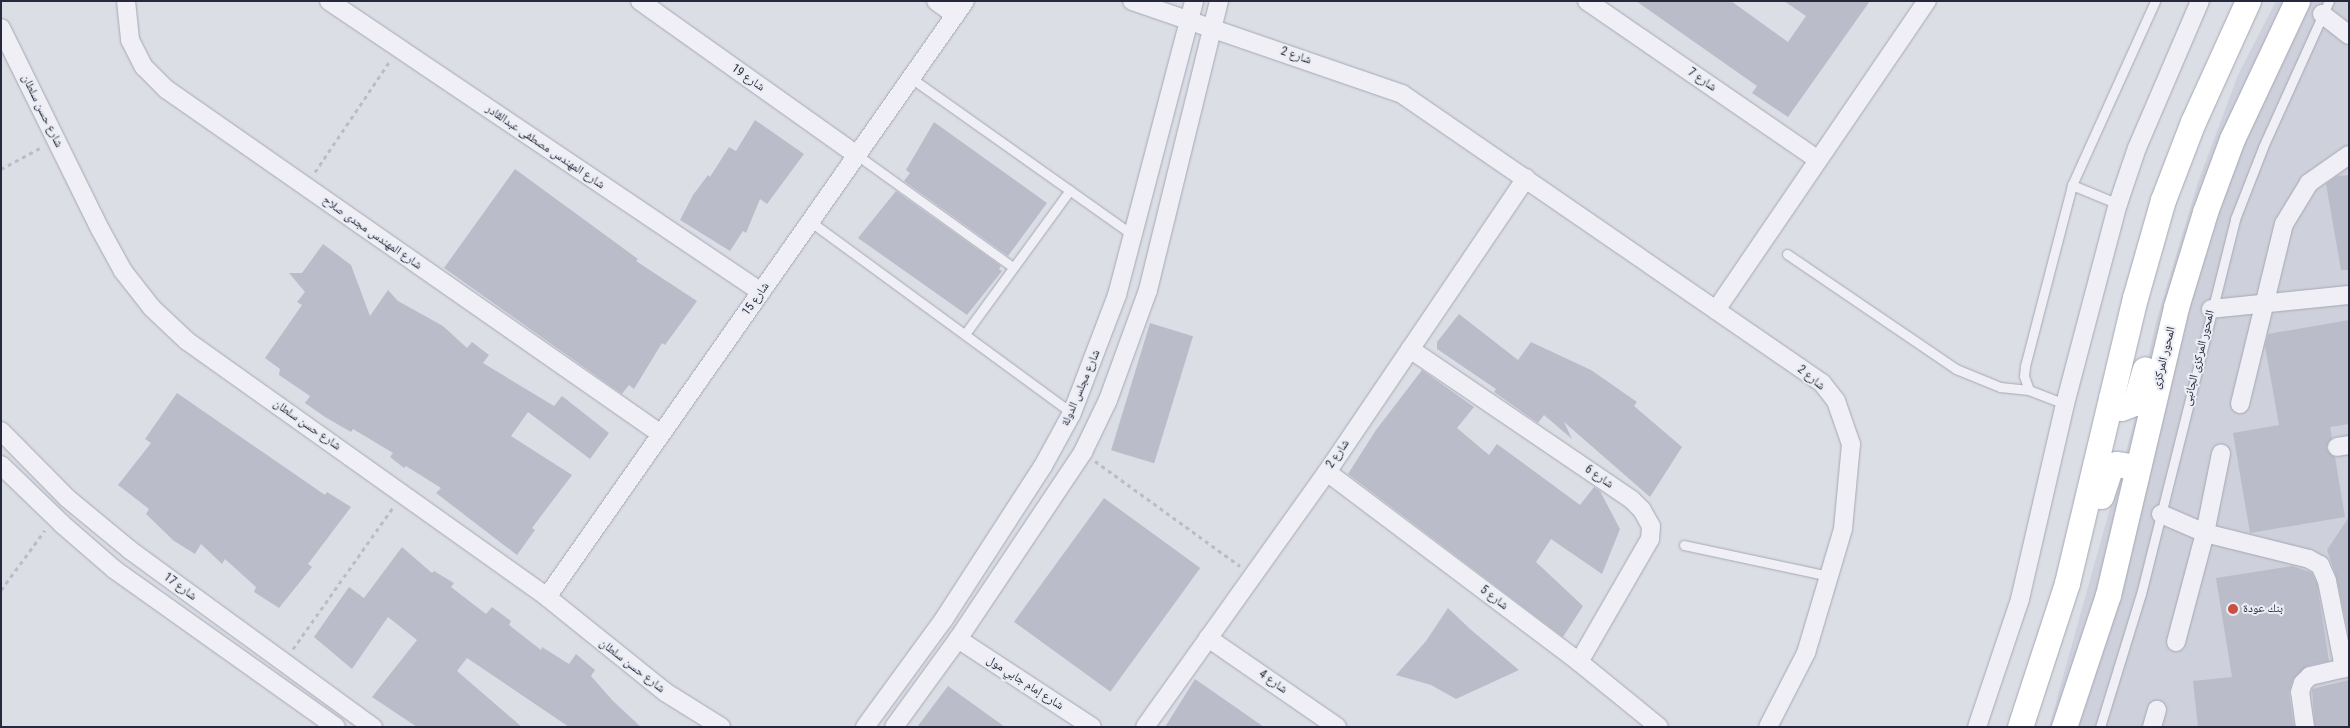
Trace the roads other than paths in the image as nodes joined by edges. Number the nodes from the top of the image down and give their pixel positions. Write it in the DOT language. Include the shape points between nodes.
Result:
graph roads {
  1 [pos="126,1"];
  2 [pos="330,1"];
  3 [pos="640,1"];
  4 [pos="936,1"];
  5 [pos="1132,1"];
  6 [pos="1194,1"];
  7 [pos="1219,1"];
  8 [pos="1587,1"];
  9 [pos="2155,1"];
  10 [pos="2200,1"];
  11 [pos="2248,1"];
  12 [pos="1924,2"];
  13 [pos="2297,2"];
  14 [pos="960,8"];
  15 [pos="2326,8"];
  16 [pos="1189,22"];
  17 [pos="1,28"];
  18 [pos="1212,29"];
  19 [pos="2349,34"];
  20 [pos="911,78"];
  21 [pos="2349,155"];
  22 [pos="857,156"];
  23 [pos="1818,160"];
  24 [pos="1526,178"];
  25 [pos="2072,185"];
  26 [pos="1070,190"];
  27 [pos="2118,204"];
  28 [pos="810,222"];
  29 [pos="1133,235"];
  30 [pos="1787,254"];
  31 [pos="1013,267"];
  32 [pos="761,292"];
  33 [pos="2349,295"];
  34 [pos="2263,303"];
  35 [pos="2211,309"];
  36 [pos="1716,310"];
  37 [pos="965,334"];
  38 [pos="1410,349"];
  39 [pos="2165,353"];
  40 [pos="2029,390"];
  41 [pos="2111,398"];
  42 [pos="2065,404"];
  43 [pos="2240,404"];
  44 [pos="1072,413"];
  45 [pos="1,431"];
  46 [pos="661,434"];
  47 [pos="2221,454"];
  48 [pos="1,465"];
  49 [pos="1327,472"];
  50 [pos="2136,476"];
  51 [pos="2161,514"];
  52 [pos="2083,517"];
  53 [pos="2205,533"];
  54 [pos="1684,545"];
  55 [pos="1829,576"];
  56 [pos="547,597"];
  57 [pos="1208,638"];
  58 [pos="958,639"];
  59 [pos="2176,642"];
  60 [pos="1579,662"];
  61 [pos="2346,668"];
  62 [pos="2157,710"];
  63 [pos="336,727"];
  64 [pos="373,727"];
  65 [pos="721,727"];
  66 [pos="865,727"];
  67 [pos="894,727"];
  68 [pos="1092,727"];
  69 [pos="1145,727"];
  70 [pos="1337,727"];
  71 [pos="1659,727"];
  72 [pos="1768,727"];
  73 [pos="1977,727"];
  74 [pos="2020,727"];
  75 [pos="2064,727"];
  76 [pos="2100,727"];
  77 [pos="2152,727"];
  78 [pos="2305,727"];
  1 -- 46 [label="street, شارع المهندس مجدى صلاح" via="130,40 144,67 166,88"];
  2 -- 32 [label="street, شارع المهندس مصطفى عبدالقادر"];
  3 -- 22 [label="street, شارع 19"];
  4 -- 14 [label="street"];
  5 -- 16 [label="street, شارع 2"];
  6 -- 16 [label="street, شارع مجلس الدولة"];
  7 -- 18 [label="street"];
  8 -- 23 [label="street, شارع 7"];
  9 -- 25 [label="lane"];
  10 -- 27 [label="street" via="2136,148"];
  11 -- 41 [label="main road" via="2193,122 2163,200 2139,280"];
  12 -- 23 [label="street"];
  13 -- 39 [label="main road, المحور المركزى" via="2263,68 2215,184 2185,274"];
  14 -- 20 [label="street, شارع 15"];
  15 -- 19 [label="street"];
  15 -- 35 [label="lane, المحور المركزى الجانبى" via="2235,219"];
  16 -- 18 [label="street, شارع 2"];
  16 -- 29 [label="street, شارع مجلس الدولة"];
  17 -- 56 [label="street, شارع حسن سلطان" via="123,271 152,308 187,341 404,492"];
  18 -- 24 [label="street, شارع 2" via="1402,94"];
  18 -- 58 [label="street" via="1148,290 1120,373 1083,452"];
  20 -- 22 [label="street, شارع 15"];
  20 -- 26 [label="lane"];
  21 -- 34 [label="street" via="2309,183 2284,224"];
  22 -- 28 [label="street, شارع 15"];
  22 -- 31 [label="lane"];
  23 -- 36 [label="street"];
  24 -- 36 [label="street, شارع 2"];
  24 -- 38 [label="street, شارع 2"];
  25 -- 27 [label="lane"];
  25 -- 40 [label="lane" via="2025,366 2024,376"];
  26 -- 29 [label="lane"];
  26 -- 31 [label="lane"];
  27 -- 42 [label="street"];
  28 -- 32 [label="street, شارع 15"];
  28 -- 37 [label="lane"];
  29 -- 44 [label="street, شارع مجلس الدولة" via="1117,295"];
  30 -- 40 [label="lane" via="1956,369 2000,387"];
  31 -- 37 [label="lane"];
  32 -- 46 [label="street, شارع 15"];
  33 -- 34 [label="street"];
  34 -- 35 [label="street"];
  34 -- 43 [label="street"];
  35 -- 51 [label="lane, المحور المركزى الجانبى"];
  36 -- 55 [label="street, شارع 2" via="1822,384 1846,422 1851,467 1843,529"];
  37 -- 44 [label="lane"];
  38 -- 49 [label="street, شارع 2"];
  38 -- 60 [label="street, شارع 6" via="1632,500 1642,510 1650,526 1650,539"];
  39 -- 41 [label="main road" via="2153,356 2146,364 2135,403 2121,408"];
  39 -- 50 [label="main road, المحور المركزى"];
  40 -- 42 [label="lane"];
  41 -- 52 [label="main road"];
  42 -- 73 [label="street" via="2020,599"];
  44 -- 66 [label="street, شارع مجلس الدولة" via="1043,466 944,619"];
  45 -- 64 [label="street, شارع 17" via="67,498 130,550"];
  46 -- 56 [label="street, شارع 15"];
  47 -- 53 [label="street"];
  48 -- 63 [label="street, شارع 17" via="115,570"];
  49 -- 57 [label="street, شارع 2"];
  49 -- 60 [label="street, شارع 5"];
  50 -- 52 [label="main road" via="2126,464 2112,467 2096,509"];
  50 -- 75 [label="main road, المحور المركزى" via="2108,595"];
  51 -- 53 [label="street"];
  51 -- 76 [label="lane, المحور المركزى الجانبى" via="2123,658"];
  52 -- 74 [label="main road" via="2043,665"];
  53 -- 59 [label="street"];
  53 -- 61 [label="street" via="2309,559 2320,565 2328,581"];
  54 -- 55 [label="lane"];
  55 -- 72 [label="street, شارع 2" via="1806,653"];
  56 -- 65 [label="street, شارع حسن سلطان" via="666,692"];
  57 -- 69 [label="street, شارع 2"];
  57 -- 70 [label="street, شارع 4"];
  58 -- 67 [label="street"];
  58 -- 68 [label="street, شارع إمام جابي مول"];
  60 -- 71 [label="street, شارع 5"];
  61 -- 78 [label="street" via="2310,676 2303,683 2300,692"];
  62 -- 77 [label="street"];
}
